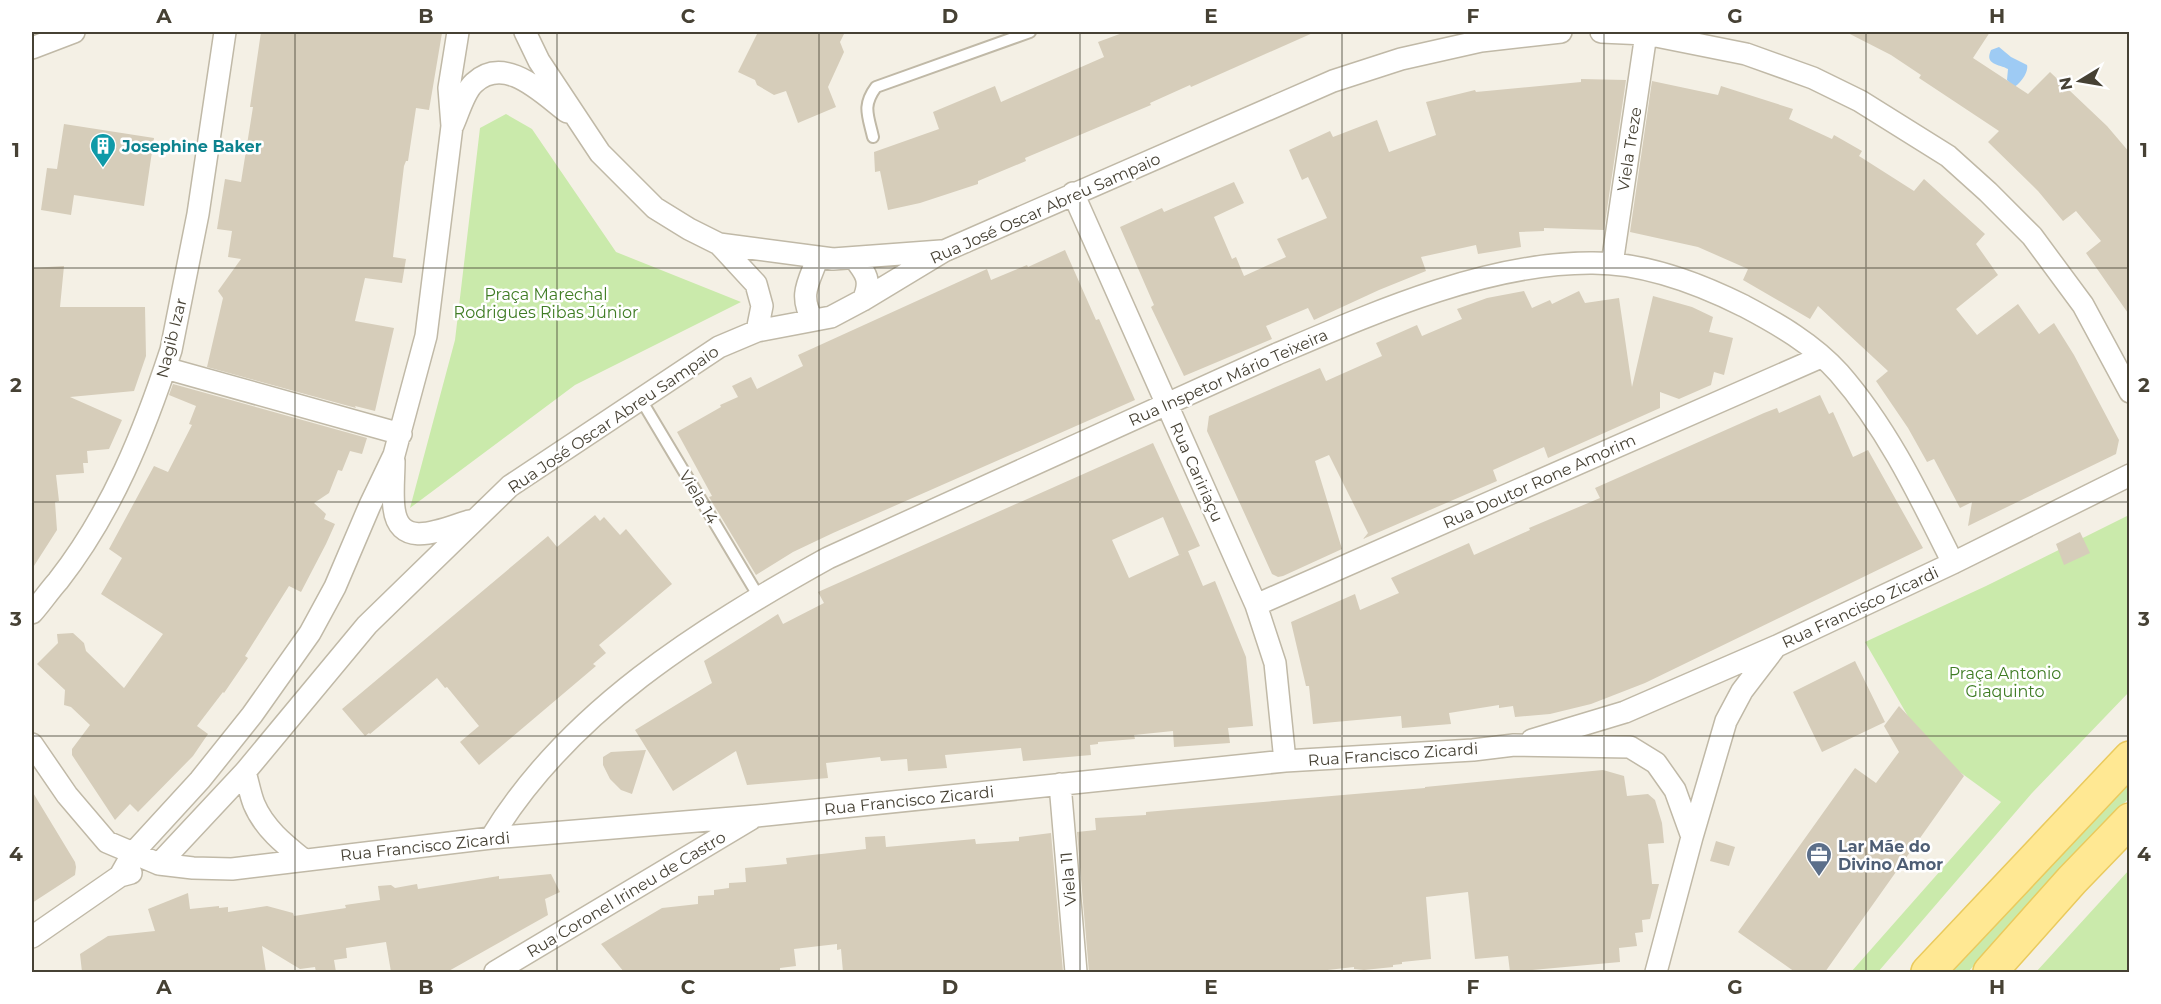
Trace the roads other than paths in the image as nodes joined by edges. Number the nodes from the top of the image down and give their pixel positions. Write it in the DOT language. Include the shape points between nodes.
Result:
graph roads {
  1 [pos="74,32"];
  2 [pos="225,32"];
  3 [pos="458,32"];
  4 [pos="525,32"];
  5 [pos="1029,32"];
  6 [pos="1561,32"];
  7 [pos="1601,32"];
  8 [pos="1646,34"];
  9 [pos="32,48"];
  10 [pos="580,121"];
  11 [pos="452,126"];
  12 [pos="873,137"];
  13 [pos="1073,193"];
  14 [pos="719,244"];
  15 [pos="944,251"];
  16 [pos="818,258"];
  17 [pos="854,258"];
  18 [pos="1612,264"];
  19 [pos="863,300"];
  20 [pos="813,320"];
  21 [pos="757,331"];
  22 [pos="1821,357"];
  23 [pos="165,368"];
  24 [pos="2130,392"];
  25 [pos="640,398"];
  26 [pos="1167,405"];
  27 [pos="401,434"];
  28 [pos="394,455"];
  29 [pos="2130,475"];
  30 [pos="473,520"];
  31 [pos="1953,563"];
  32 [pos="759,597"];
  33 [pos="1256,605"];
  34 [pos="32,613"];
  35 [pos="1777,646"];
  36 [pos="32,744"];
  37 [pos="1514,745"];
  38 [pos="2130,758"];
  39 [pos="1285,761"];
  40 [pos="245,772"];
  41 [pos="1060,784"];
  42 [pos="757,816"];
  43 [pos="2130,820"];
  44 [pos="1692,837"];
  45 [pos="491,838"];
  46 [pos="133,853"];
  47 [pos="304,860"];
  48 [pos="159,864"];
  49 [pos="120,876"];
  50 [pos="32,938"];
  51 [pos="495,972"];
  52 [pos="1076,972"];
  53 [pos="1656,972"];
  54 [pos="1928,972"];
  55 [pos="1990,972"];
  1 -- 9 [label="street"];
  2 -- 23 [label="street, Nagib Izar" via="198,214"];
  3 -- 11 [label="street" via="449,88"];
  4 -- 10 [label="street" via="539,61"];
  5 -- 12 [label="lane" via="876,87 868,98 867,111"];
  6 -- 13 [label="street, Rua José Oscar Abreu Sampaio" via="1481,41 1344,77"];
  7 -- 8 [label="street"];
  8 -- 18 [label="street, Viela Treze"];
  8 -- 24 [label="street" via="1746,54 1813,78 1860,101 1948,156 2032,236 2083,305"];
  10 -- 11 [label="street" via="517,75 491,73 474,83"];
  10 -- 14 [label="street" via="600,153 655,208"];
  11 -- 27 [label="street" via="426,336"];
  13 -- 15 [label="street, Rua José Oscar Abreu Sampaio"];
  13 -- 26 [label="street, Rua Caririaçu"];
  14 -- 16 [label="street"];
  14 -- 21 [label="street" via="756,284 762,306"];
  15 -- 17 [label="street"];
  15 -- 19 [label="street, Rua José Oscar Abreu Sampaio"];
  16 -- 17 [label="street"];
  16 -- 20 [label="street" via="804,299"];
  17 -- 19 [label="street" via="868,282"];
  18 -- 22 [label="street, Rua Inspetor Mário Teixeira" via="1675,278 1723,296 1796,336"];
  18 -- 26 [label="street, Rua Inspetor Mário Teixeira" via="1534,268 1464,283 1337,328"];
  19 -- 20 [label="street, Rua José Oscar Abreu Sampaio" via="831,317"];
  20 -- 21 [label="street, Rua José Oscar Abreu Sampaio"];
  21 -- 25 [label="street, Rua José Oscar Abreu Sampaio" via="719,347"];
  22 -- 31 [label="street, Rua Inspetor Mário Teixeira" via="1872,414"];
  22 -- 33 [label="street, Rua Doutor Rone Amorim"];
  23 -- 27 [label="street"];
  23 -- 34 [label="street, Nagib Izar" via="148,418 113,495 82,550"];
  25 -- 30 [label="street, Rua José Oscar Abreu Sampaio" via="510,486"];
  25 -- 32 [label="lane, Viela 14"];
  26 -- 32 [label="street, Rua Inspetor Mário Teixeira" via="828,558"];
  26 -- 33 [label="street, Rua Caririaçu"];
  27 -- 28 [label="street"];
  28 -- 30 [label="street" via="393,506 396,521 406,531 415,535 434,532"];
  28 -- 46 [label="street" via="310,633 200,780"];
  29 -- 31 [label="street, Rua Francisco Zicardi"];
  30 -- 40 [label="street, Rua José Oscar Abreu Sampaio" via="367,625"];
  31 -- 35 [label="street, Rua Francisco Zicardi"];
  32 -- 45 [label="street, Rua Inspetor Mário Teixeira" via="649,670 592,717 544,764"];
  33 -- 39 [label="street, Rua Caririaçu" via="1275,663"];
  35 -- 37 [label="street, Rua Francisco Zicardi" via="1625,712"];
  35 -- 44 [label="street" via="1742,691 1726,721"];
  36 -- 46 [label="street" via="107,842"];
  37 -- 39 [label="street, Rua Francisco Zicardi"];
  37 -- 44 [label="street, Rua Francisco Zicardi" via="1630,747 1656,763 1676,790"];
  38 -- 54 [label="main road"];
  39 -- 41 [label="street, Rua Francisco Zicardi"];
  40 -- 47 [label="street" via="254,803 266,824"];
  40 -- 48 [label="street, Rua José Oscar Abreu Sampaio"];
  41 -- 42 [label="street, Rua Francisco Zicardi"];
  41 -- 52 [label="street, Viela 11"];
  42 -- 45 [label="street, Rua Francisco Zicardi"];
  42 -- 51 [label="street, Rua Coronel Irineu de Castro"];
  43 -- 55 [label="main road"];
  44 -- 53 [label="street"];
  45 -- 47 [label="street, Rua Francisco Zicardi"];
  46 -- 48 [label="street"];
  46 -- 49 [label="street"];
  47 -- 48 [label="street, Rua Francisco Zicardi" via="232,869"];
  48 -- 49 [label="street"];
  49 -- 50 [label="street"];
}
